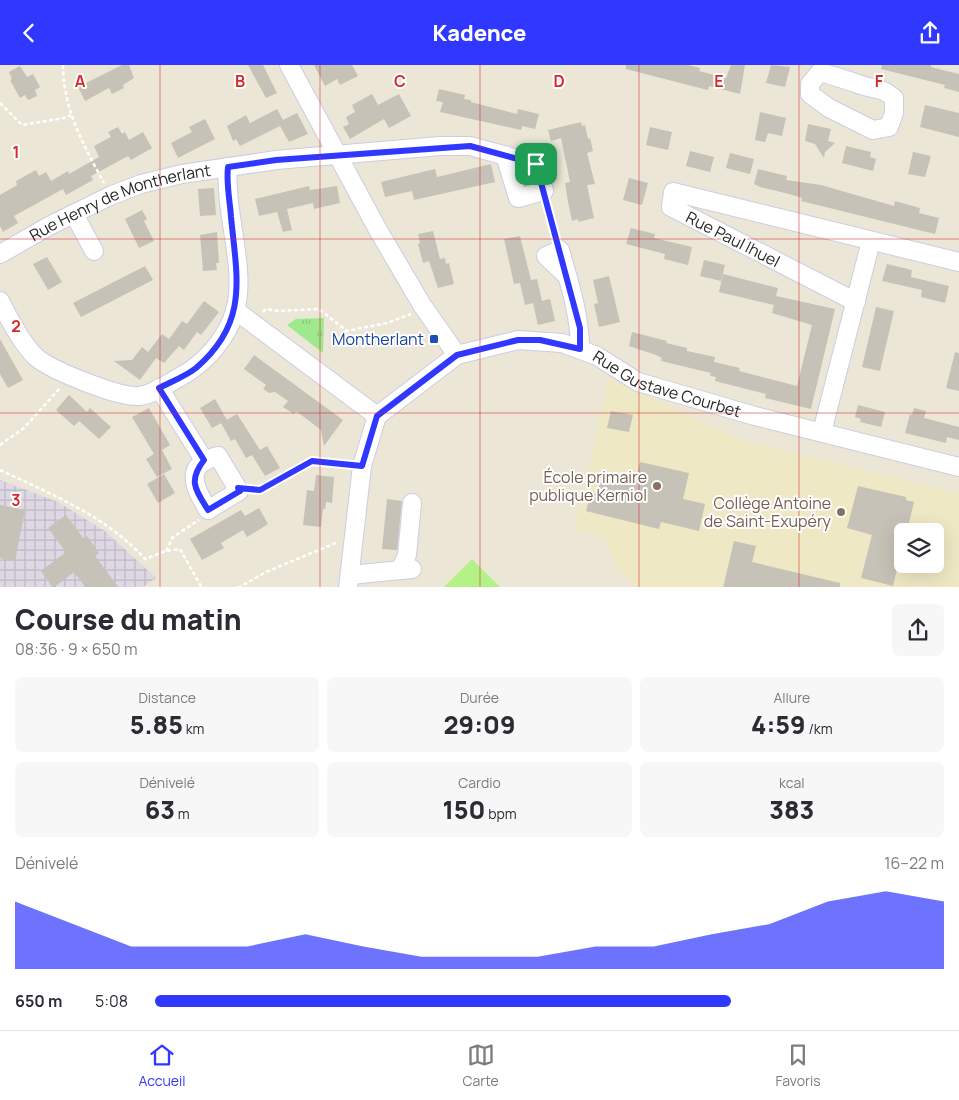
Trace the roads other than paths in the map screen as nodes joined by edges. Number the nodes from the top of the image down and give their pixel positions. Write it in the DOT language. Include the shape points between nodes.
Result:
graph roads {
  1 [pos="289,65"];
  2 [pos="843,71"];
  3 [pos="505,155"];
  4 [pos="337,157"];
  5 [pos="228,167"];
  6 [pos="74,214"];
  7 [pos="871,241"];
  8 [pos="560,250"];
  9 [pos="94,251"];
  10 [pos="0,254"];
  11 [pos="959,262"];
  12 [pos="0,301"];
  13 [pos="856,302"];
  14 [pos="235,310"];
  15 [pos="580,349"];
  16 [pos="457,355"];
  17 [pos="159,388"];
  18 [pos="377,416"];
  19 [pos="822,432"];
  20 [pos="204,460"];
  21 [pos="959,467"];
  22 [pos="412,503"];
  23 [pos="349,581"];
  1 -- 4 [label="street"];
  2 -- 2 [label="street" via="820,73 810,84 810,94 829,108 873,130 889,127 894,113 894,98 883,89 864,86"];
  3 -- 3 [label="street, Rue Henry de Montherlant" via="518,198 544,191 536,164"];
  3 -- 4 [label="street, Rue Henry de Montherlant" via="470,146"];
  4 -- 5 [label="street, Rue Henry de Montherlant" via="276,160"];
  4 -- 16 [label="street" via="429,315"];
  5 -- 6 [label="street, Rue Henry de Montherlant" via="157,180 110,196"];
  5 -- 14 [label="street" via="237,274"];
  6 -- 9 [label="street"];
  6 -- 10 [label="street, Rue Henry de Montherlant"];
  7 -- 11 [label="street, Rue Paul Ihuel"];
  7 -- 13 [label="street"];
  7 -- 13 [label="street, Rue Paul Ihuel" via="673,192 671,207"];
  8 -- 15 [label="street" via="580,328"];
  12 -- 17 [label="street" via="38,359 127,397 142,396"];
  13 -- 19 [label="street"];
  14 -- 17 [label="street" via="210,354 195,369"];
  14 -- 18 [label="street"];
  15 -- 16 [label="street, Rue Gustave Courbet" via="540,340 518,340"];
  15 -- 19 [label="street, Rue Gustave Courbet" via="598,356 638,382"];
  16 -- 18 [label="street"];
  17 -- 20 [label="street"];
  18 -- 23 [label="street" via="362,466"];
  19 -- 21 [label="street, Rue Gustave Courbet"];
  20 -- 20 [label="street" via="195,472 194,488 208,510 240,491 218,456"];
  22 -- 23 [label="street" via="407,569"];
}
